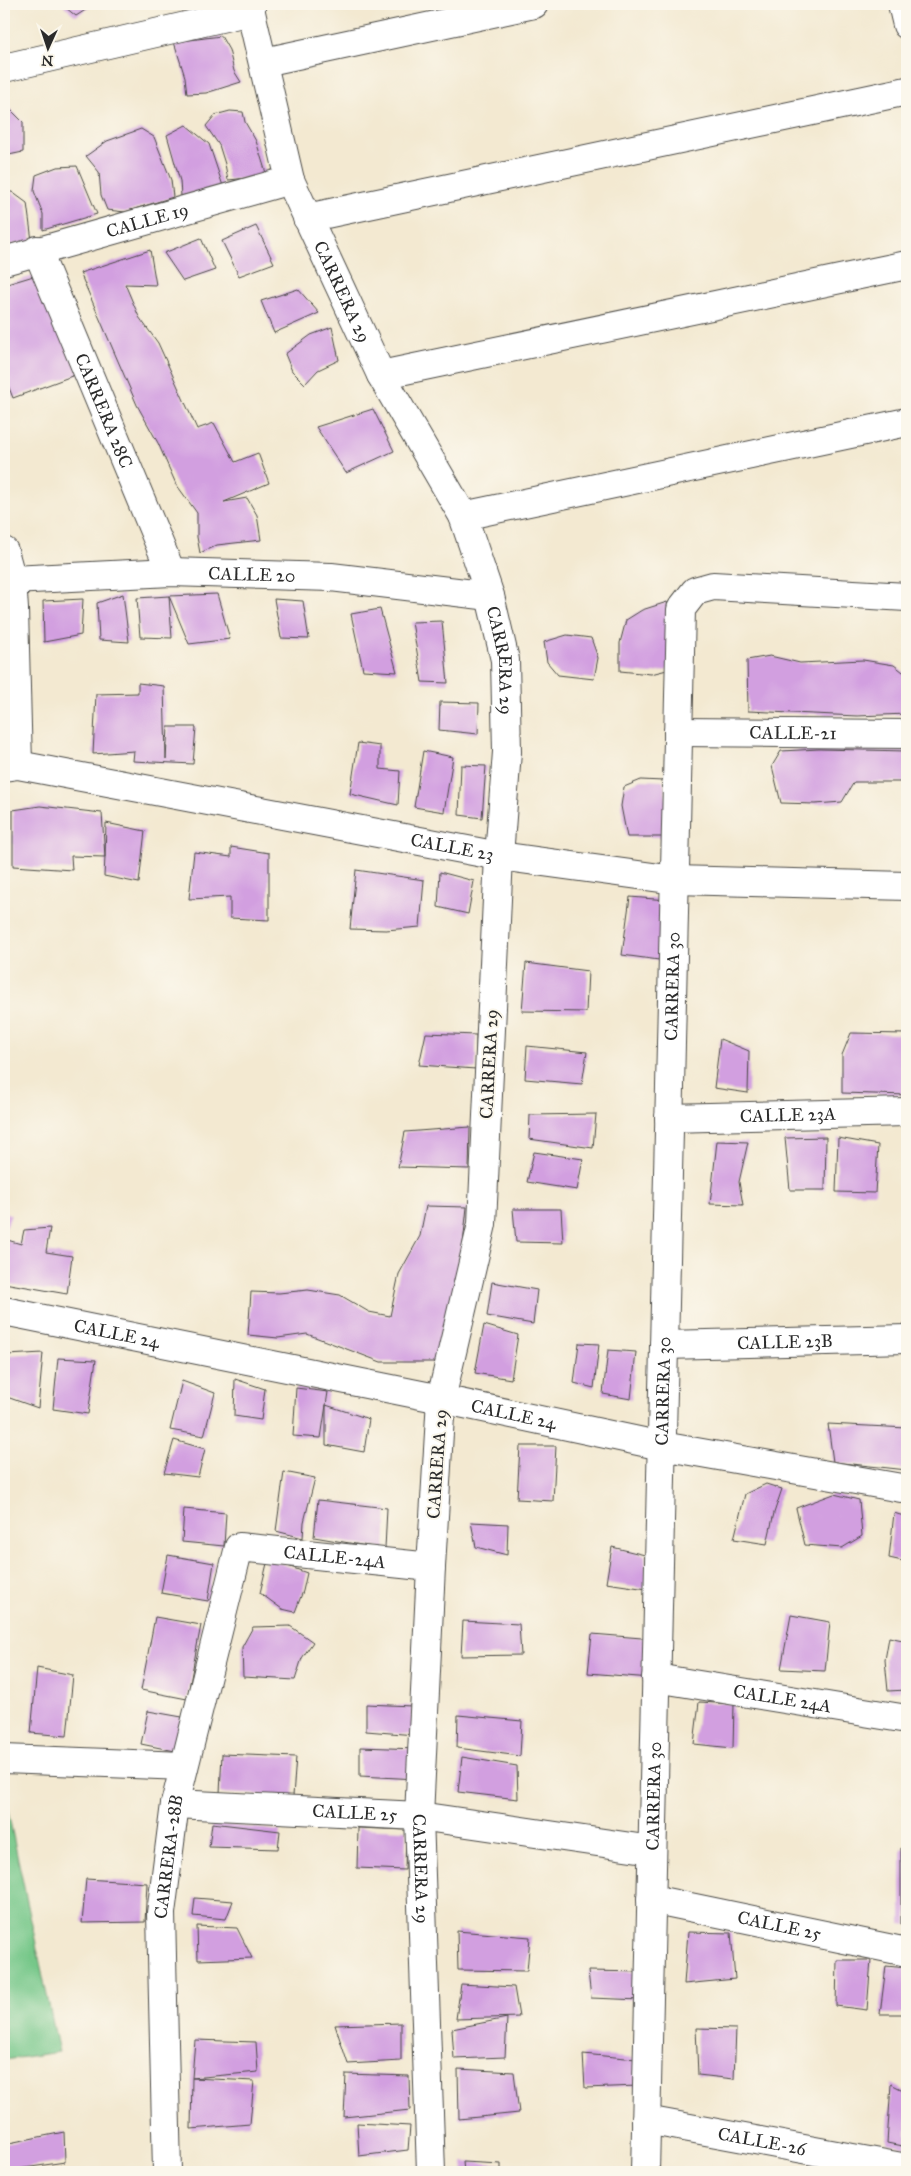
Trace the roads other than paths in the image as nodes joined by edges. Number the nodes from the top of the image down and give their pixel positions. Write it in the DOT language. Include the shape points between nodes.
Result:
graph roads {
  1 [pos="534,4"];
  2 [pos="902,4"];
  3 [pos="250,7"];
  4 [pos="907,25"];
  5 [pos="264,62"];
  6 [pos="4,68"];
  7 [pos="907,91"];
  8 [pos="290,180"];
  9 [pos="307,218"];
  10 [pos="37,250"];
  11 [pos="4,261"];
  12 [pos="907,264"];
  13 [pos="380,375"];
  14 [pos="907,422"];
  15 [pos="463,516"];
  16 [pos="4,551"];
  17 [pos="171,572"];
  18 [pos="12,580"];
  19 [pos="490,596"];
  20 [pos="907,597"];
  21 [pos="678,732"];
  22 [pos="907,734"];
  23 [pos="11,766"];
  24 [pos="499,856"];
  25 [pos="675,880"];
  26 [pos="907,886"];
  27 [pos="907,1112"];
  28 [pos="669,1118"];
  29 [pos="4,1311"];
  30 [pos="907,1339"];
  31 [pos="664,1345"];
  32 [pos="441,1399"];
  33 [pos="662,1446"];
  34 [pos="907,1489"];
  35 [pos="239,1547"];
  36 [pos="431,1567"];
  37 [pos="656,1678"];
  38 [pos="907,1719"];
  39 [pos="4,1760"];
  40 [pos="184,1766"];
  41 [pos="175,1804"];
  42 [pos="419,1816"];
  43 [pos="652,1850"];
  44 [pos="651,1898"];
  45 [pos="907,1952"];
  46 [pos="646,2120"];
  47 [pos="907,2168"];
  48 [pos="167,2172"];
  49 [pos="431,2172"];
  50 [pos="645,2172"];
  1 -- 5 [label="street"];
  2 -- 4 [label="street"];
  3 -- 5 [label="street, CARRERA 29"];
  3 -- 6 [label="street"];
  5 -- 8 [label="street, CARRERA 29"];
  7 -- 9 [label="street"];
  8 -- 9 [label="street, CARRERA 29"];
  8 -- 10 [label="street, CALLE 19"];
  9 -- 13 [label="street, CARRERA 29"];
  10 -- 11 [label="street, CALLE 19"];
  10 -- 17 [label="street, CARRERA 28C"];
  12 -- 13 [label="street"];
  13 -- 15 [label="street, CARRERA 29"];
  14 -- 15 [label="street"];
  15 -- 19 [label="street, CARRERA 29"];
  16 -- 18 [label="street"];
  17 -- 18 [label="street, CALLE 20"];
  17 -- 19 [label="street, CALLE 20" via="331,577"];
  18 -- 23 [label="street"];
  19 -- 24 [label="street, CARRERA 29" via="505,660 507,752"];
  20 -- 21 [label="street, CARRERA 30" via="713,586 695,591 681,609"];
  21 -- 22 [label="street, CALLE-21"];
  21 -- 25 [label="street, CARRERA 30"];
  23 -- 24 [label="street, CALLE 23"];
  24 -- 25 [label="street, CALLE 23"];
  24 -- 32 [label="street, CARRERA 29" via="482,1224"];
  25 -- 26 [label="street, CALLE 23"];
  25 -- 28 [label="street, CARRERA 30"];
  27 -- 28 [label="street, CALLE 23A"];
  28 -- 31 [label="street, CARRERA 30"];
  29 -- 32 [label="street, CALLE 24"];
  30 -- 31 [label="street, CALLE 23B"];
  31 -- 33 [label="street, CARRERA 30"];
  32 -- 33 [label="street, CALLE 24"];
  32 -- 36 [label="street, CARRERA 29"];
  33 -- 34 [label="street, CALLE 24"];
  33 -- 37 [label="street, CARRERA 30"];
  35 -- 36 [label="street, CALLE-24A"];
  35 -- 40 [label="street, CARRERA-28B"];
  36 -- 42 [label="street, CARRERA 29"];
  37 -- 38 [label="street, CALLE 24A"];
  37 -- 43 [label="street, CARRERA 30"];
  39 -- 40 [label="street"];
  40 -- 41 [label="street, CARRERA-28B"];
  41 -- 42 [label="street, CALLE 25"];
  41 -- 48 [label="street, CARRERA-28B" via="161,1913"];
  42 -- 43 [label="street, CALLE 25"];
  42 -- 49 [label="street, CARRERA 29"];
  43 -- 44 [label="street, CARRERA 30"];
  44 -- 45 [label="street, CALLE 25"];
  44 -- 46 [label="street, CARRERA 30"];
  46 -- 47 [label="street, CALLE-26"];
  46 -- 50 [label="street, CARRERA 30"];
}
